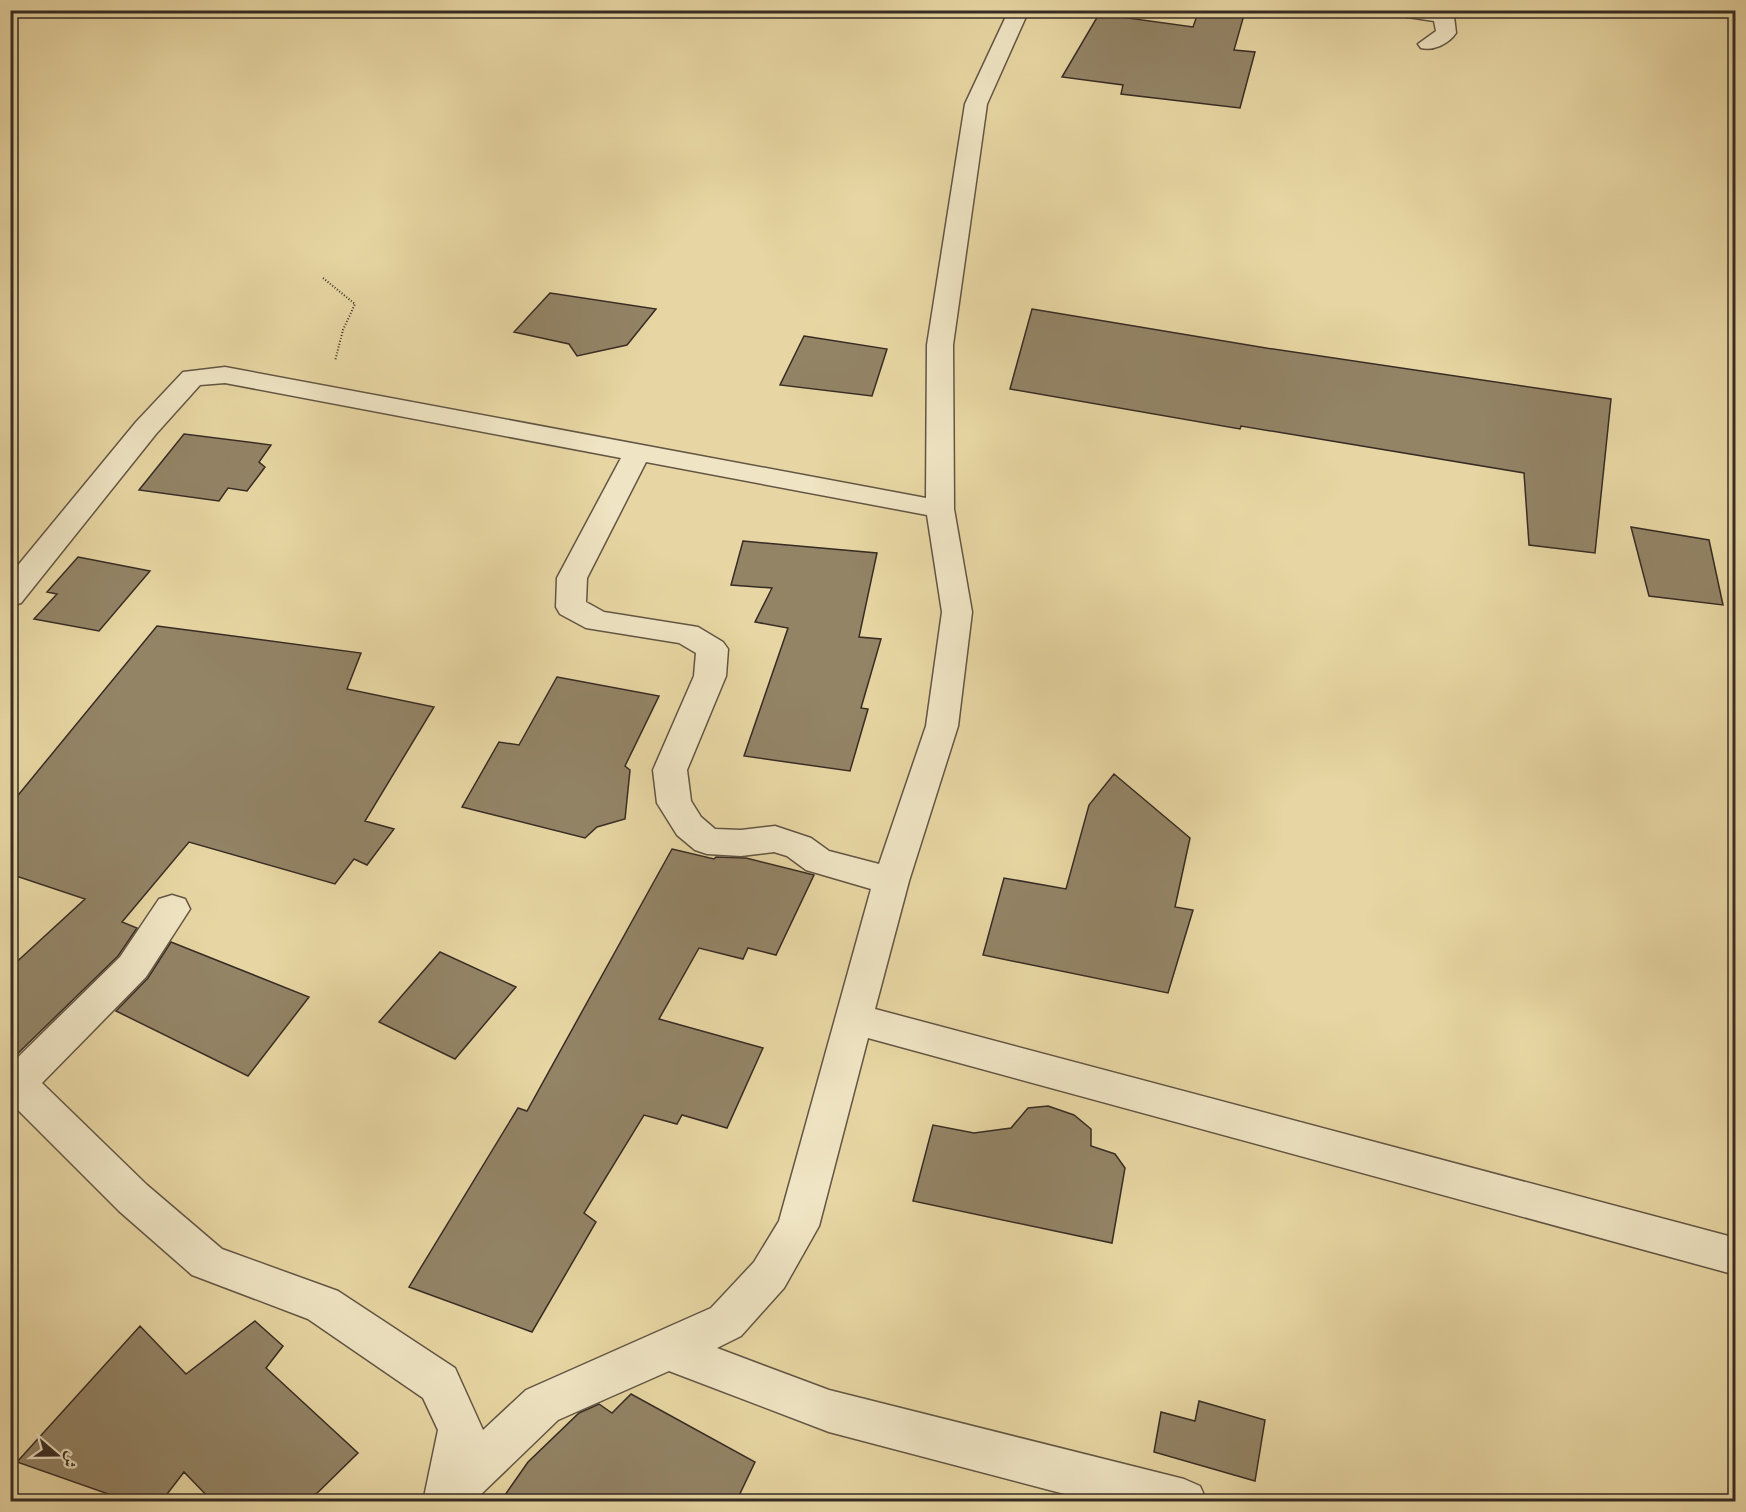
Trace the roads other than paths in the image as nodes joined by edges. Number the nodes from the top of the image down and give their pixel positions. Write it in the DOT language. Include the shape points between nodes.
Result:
graph roads {
  1 [pos="1019,10"];
  2 [pos="1395,10"];
  3 [pos="1428,44"];
  4 [pos="637,453"];
  5 [pos="940,508"];
  6 [pos="10,596"];
  7 [pos="891,881"];
  8 [pos="172,909"];
  9 [pos="855,1019"];
  10 [pos="1736,1257"];
  11 [pos="668,1350"];
  12 [pos="447,1497"];
  13 [pos="1184,1502"];
  1 -- 5 [label="street" via="976,104 940,345"];
  2 -- 3 [label="street" via="1444,16 1446,33"];
  4 -- 5 [label="street"];
  4 -- 6 [label="street" via="225,375 192,378 146,428"];
  4 -- 7 [label="street" via="572,578 571,607 597,621 687,634 712,649 710,676 670,770 674,803 688,826 707,841 775,839 799,847 818,861"];
  5 -- 7 [label="street" via="957,612 942,726"];
  7 -- 9 [label="street"];
  8 -- 12 [label="street" via="133,967 17,1083 133,1198 207,1262 323,1305 439,1383 461,1429"];
  9 -- 10 [label="street"];
  9 -- 11 [label="street" via="798,1226 770,1275 726,1322"];
  11 -- 12 [label="street" via="542,1405"];
  11 -- 13 [label="street" via="829,1411"];
}
